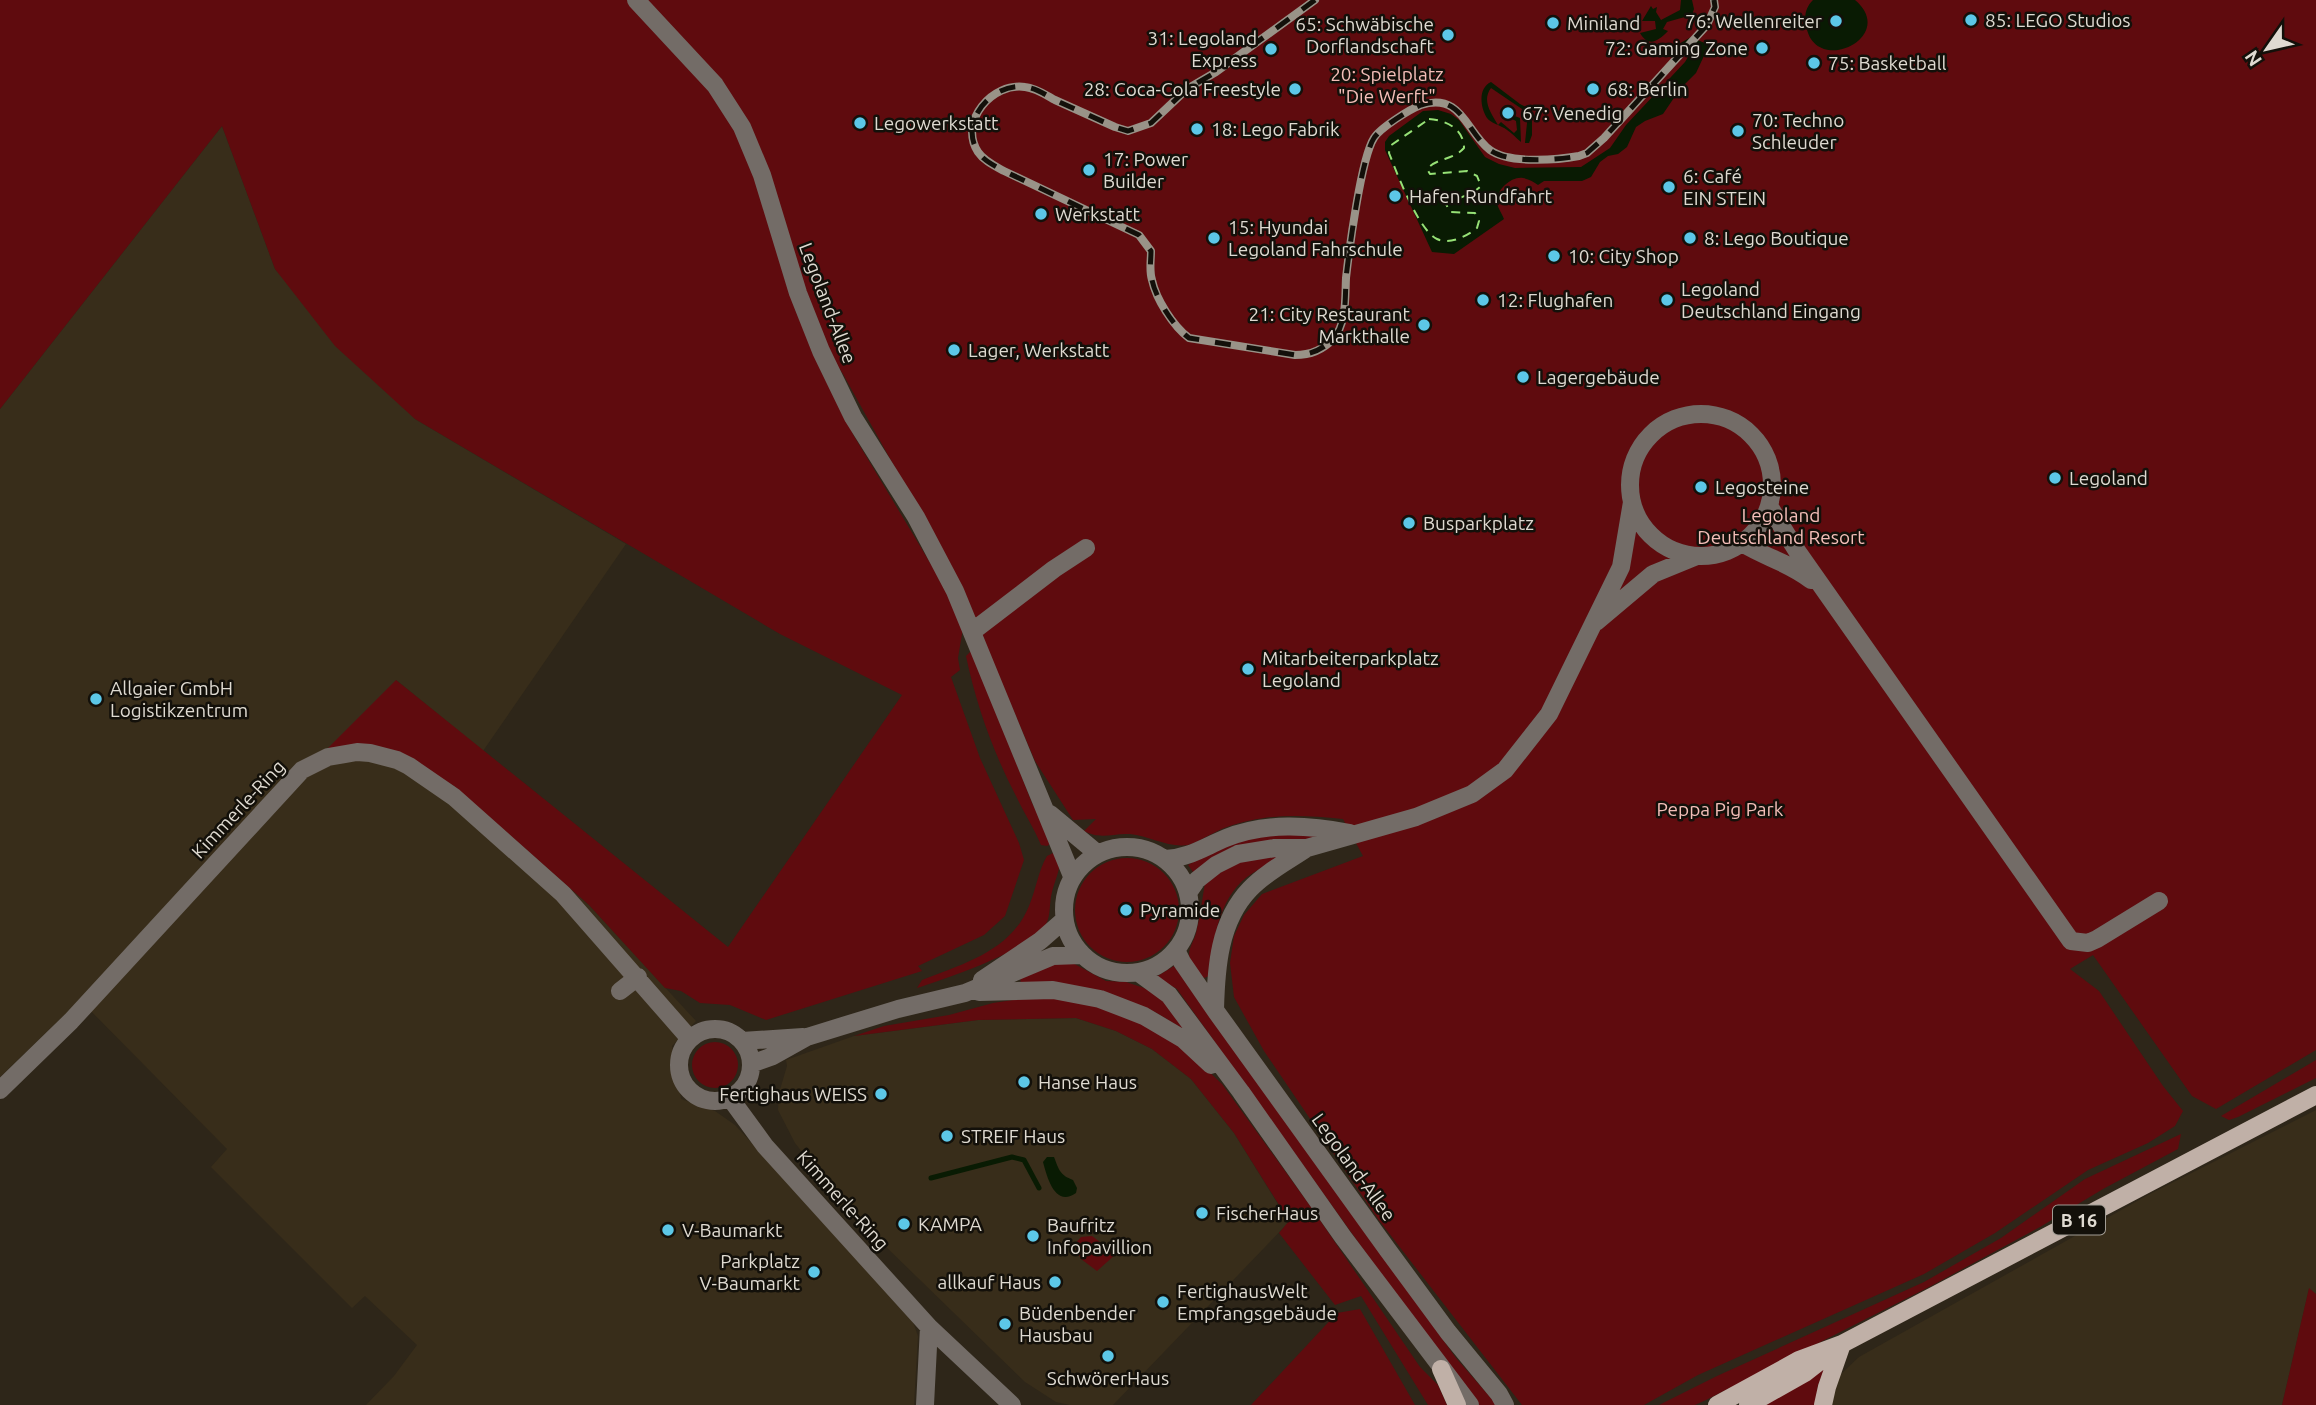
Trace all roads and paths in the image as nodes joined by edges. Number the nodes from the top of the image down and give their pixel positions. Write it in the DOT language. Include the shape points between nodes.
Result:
graph roads {
  1 [pos="636,0"];
  2 [pos="1632,502"];
  3 [pos="1770,509"];
  4 [pos="1742,543"];
  5 [pos="1086,548"];
  6 [pos="1697,556"];
  7 [pos="1824,590"];
  8 [pos="1591,627"];
  9 [pos="973,631"];
  10 [pos="1044,809"];
  11 [pos="1356,835"];
  12 [pos="1307,848"];
  13 [pos="1098,853"];
  14 [pos="1165,859"];
  15 [pos="1072,876"];
  16 [pos="1188,893"];
  17 [pos="2159,901"];
  18 [pos="1063,920"];
  19 [pos="1176,950"];
  20 [pos="1081,955"];
  21 [pos="1139,973"];
  22 [pos="638,977"];
  23 [pos="620,990"];
  24 [pos="965,993"];
  25 [pos="1215,1010"];
  26 [pos="807,1037"];
  27 [pos="690,1039"];
  28 [pos="742,1041"];
  29 [pos="751,1064"];
  30 [pos="0,1090"];
  31 [pos="1241,1092"];
  32 [pos="2316,1095"];
  33 [pos="730,1098"];
  34 [pos="929,1327"];
  35 [pos="1842,1345"];
  36 [pos="1441,1369"];
  37 [pos="925,1405"];
  38 [pos="1013,1405"];
  39 [pos="1457,1405"];
  40 [pos="1470,1405"];
  41 [pos="1505,1405"];
  42 [pos="1717,1405"];
  43 [pos="1748,1405"];
  44 [pos="1823,1405"];
  1 -- 9 [label="street, Legoland-Allee" via="715,85 742,127 821,351 853,417 916,517"];
  2 -- 3 [label="street" via="1634,461 1644,443 1658,428 1697,414 1737,425 1753,438 1771,475"];
  2 -- 6 [label="street" via="1640,522 1655,540"];
  2 -- 8 [label="street" via="1621,567"];
  3 -- 4 [label="street" via="1764,522"];
  3 -- 7 [label="street"];
  4 -- 6 [label="street" via="1714,555"];
  4 -- 7 [label="street" via="1798,569"];
  5 -- 9 [label="street"];
  6 -- 8 [label="street" via="1653,574"];
  7 -- 17 [label="street" via="2071,941 2097,939"];
  8 -- 11 [label="street" via="1549,714 1505,770 1472,794 1440,808"];
  9 -- 10 [label="street, Legoland-Allee"];
  10 -- 13 [label="street, Legoland-Allee"];
  10 -- 15 [label="street, Legoland-Allee"];
  11 -- 12 [label="street"];
  11 -- 14 [label="street" via="1317,827 1269,827 1229,837 1182,858"];
  12 -- 16 [label="street" via="1238,854 1216,864"];
  12 -- 25 [label="street" via="1251,887 1228,919"];
  13 -- 14 [label="street" via="1125,846 1146,849"];
  13 -- 15 [label="street"];
  14 -- 16 [label="street" via="1180,874"];
  15 -- 18 [label="street" via="1064,896"];
  16 -- 19 [label="street" via="1190,914"];
  18 -- 20 [label="street"];
  18 -- 24 [label="street" via="1041,941"];
  19 -- 21 [label="street"];
  19 -- 25 [label="street, Legoland-Allee"];
  20 -- 21 [label="street" via="1098,967"];
  20 -- 24 [label="street" via="1053,956"];
  21 -- 31 [label="street" via="1168,995"];
  22 -- 23 [label="street"];
  22 -- 27 [label="street, Kimmerle-Ring"];
  22 -- 30 [label="street, Kimmerle-Ring" via="563,894 454,797 397,760 370,753 342,754 302,771 71,1021"];
  24 -- 26 [label="street"];
  24 -- 31 [label="street" via="1053,990 1100,999 1144,1016 1183,1039"];
  25 -- 41 [label="street, Legoland-Allee"];
  26 -- 28 [label="street"];
  26 -- 29 [label="street"];
  27 -- 28 [label="street" via="722,1030"];
  27 -- 33 [label="street" via="680,1057 687,1088 708,1100"];
  28 -- 29 [label="street"];
  29 -- 33 [label="street" via="746,1084"];
  31 -- 36 [label="street"];
  32 -- 35 [label="main road, B 16"];
  33 -- 34 [label="street, Kimmerle-Ring" via="765,1146"];
  34 -- 37 [label="street"];
  34 -- 38 [label="street, Kimmerle-Ring"];
  35 -- 42 [label="main road, B 16" via="1799,1360"];
  35 -- 43 [label="main road, B 16" via="1805,1373"];
  35 -- 44 [label="main road"];
  36 -- 39 [label="main road"];
  36 -- 40 [label="street"];
}
